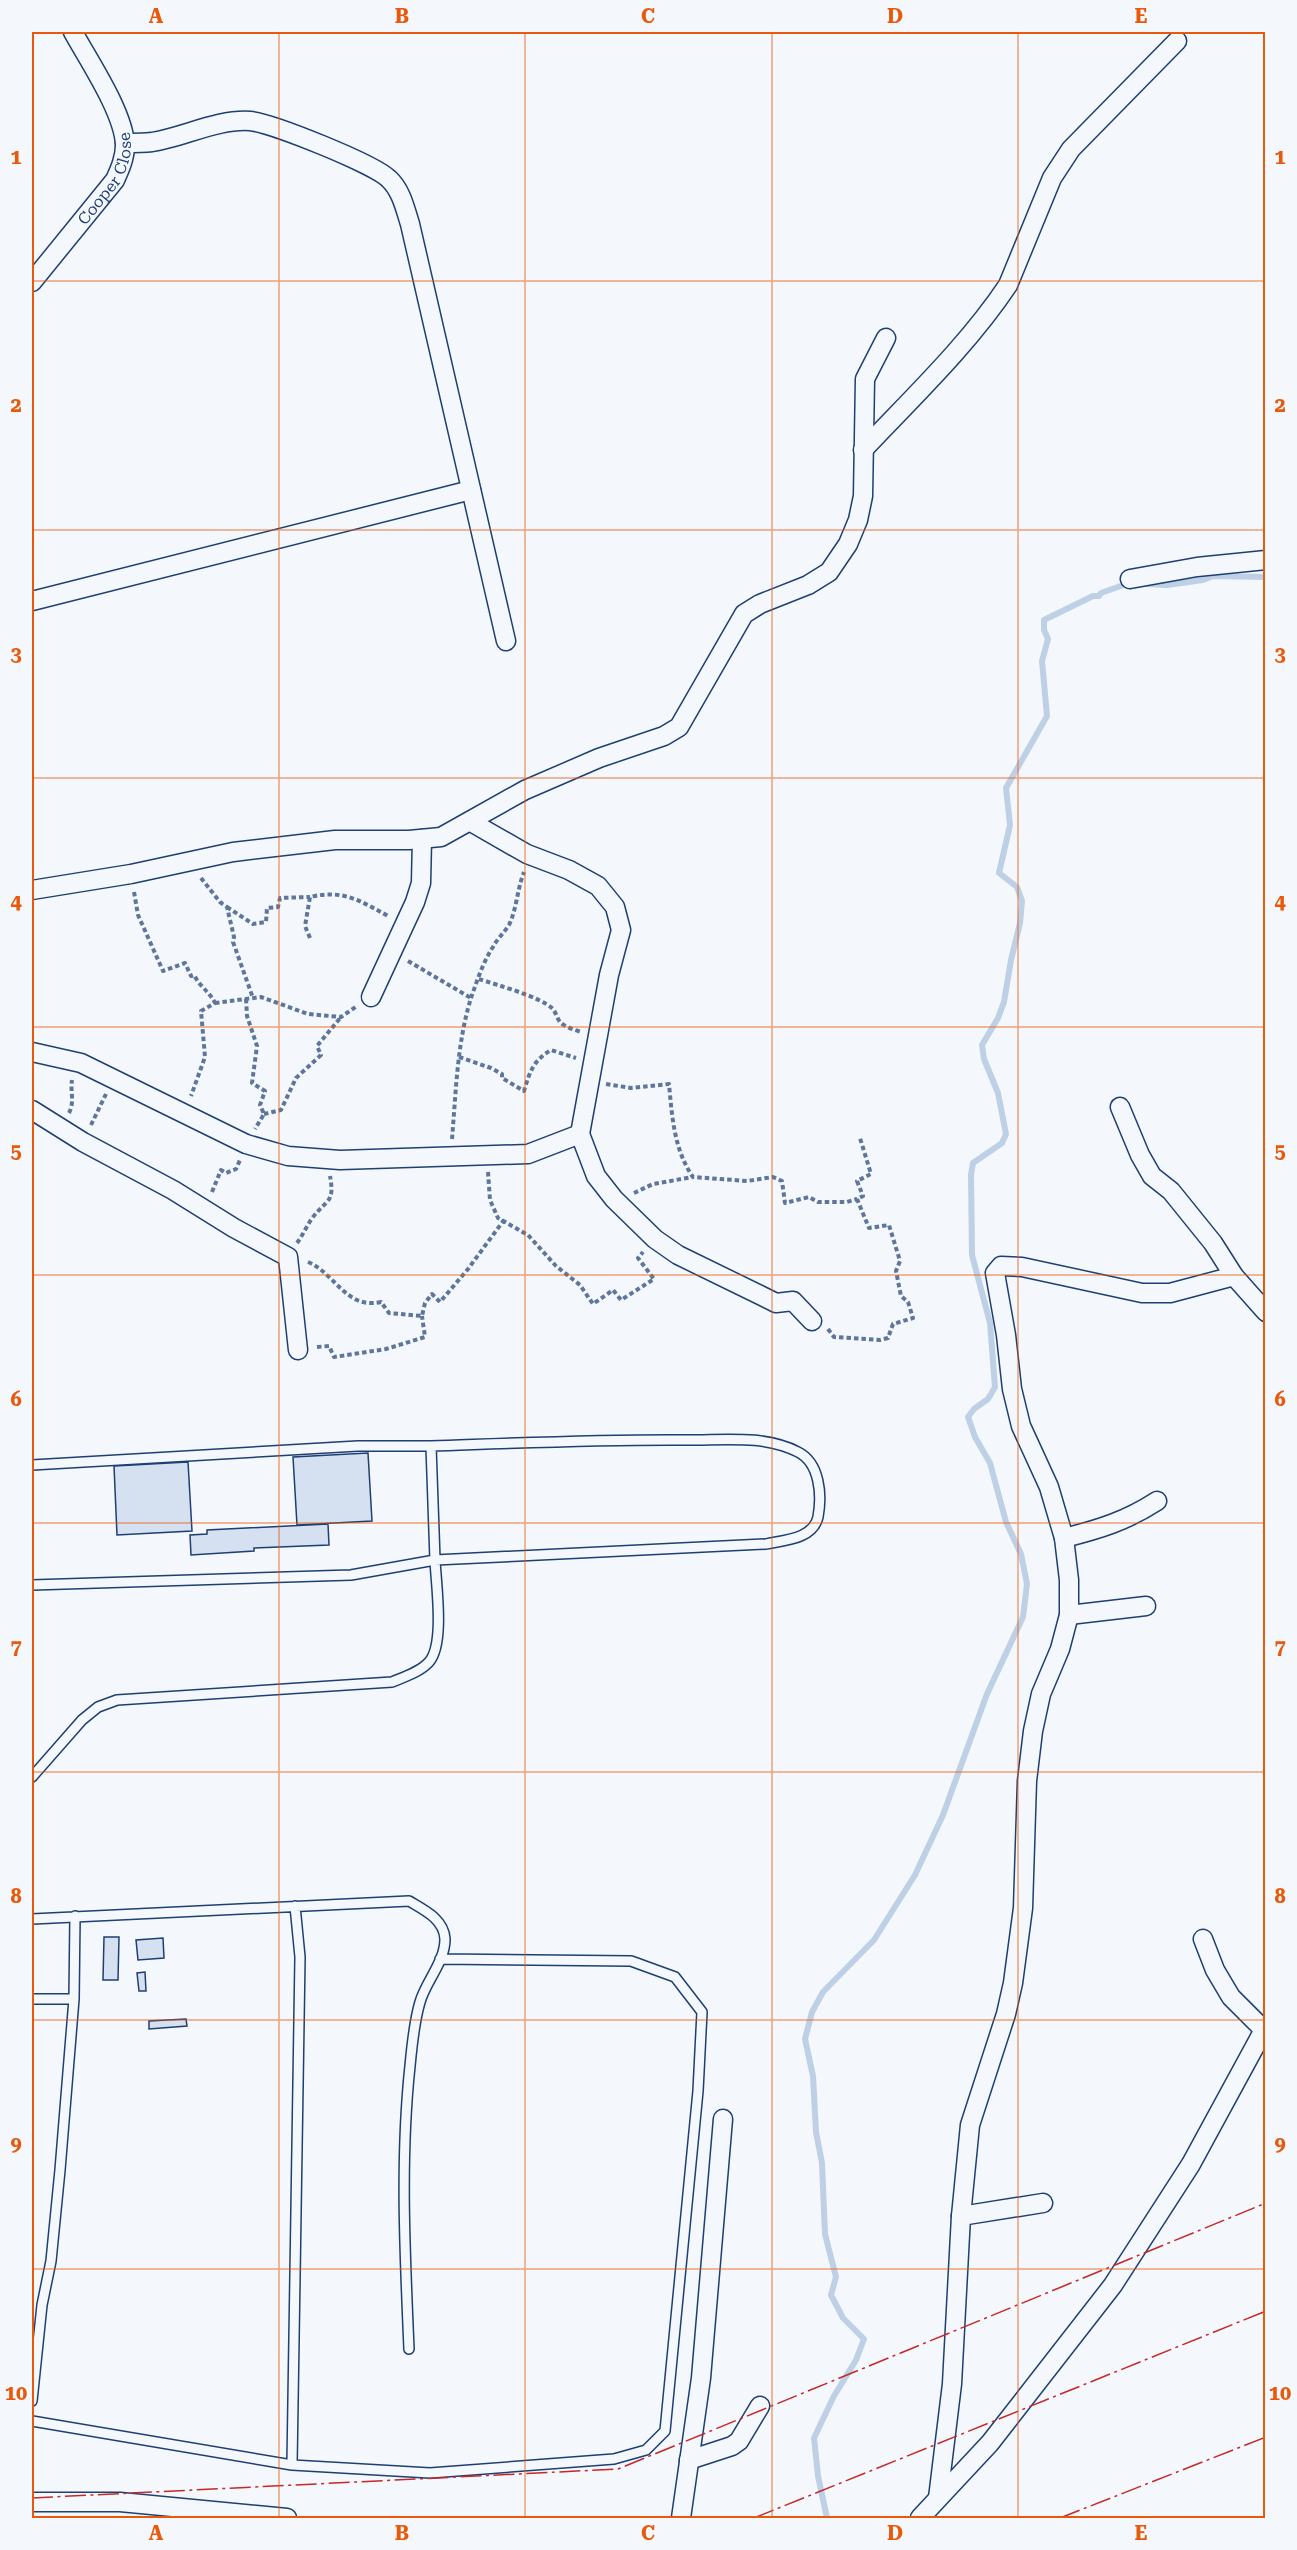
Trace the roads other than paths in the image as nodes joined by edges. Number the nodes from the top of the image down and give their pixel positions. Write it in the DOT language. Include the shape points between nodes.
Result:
graph roads {
  1 [pos="74,32"];
  2 [pos="1178,42"];
  3 [pos="125,143"];
  4 [pos="32,282"];
  5 [pos="885,338"];
  6 [pos="863,450"];
  7 [pos="471,490"];
  8 [pos="1266,560"];
  9 [pos="1130,579"];
  10 [pos="32,601"];
  11 [pos="506,641"];
  12 [pos="471,822"];
  13 [pos="422,839"];
  14 [pos="32,890"];
  15 [pos="371,997"];
  16 [pos="32,1052"];
  17 [pos="1120,1107"];
  18 [pos="32,1110"];
  19 [pos="580,1134"];
  20 [pos="1234,1276"];
  21 [pos="1266,1312"];
  22 [pos="812,1321"];
  23 [pos="298,1350"];
  24 [pos="431,1446"];
  25 [pos="32,1465"];
  26 [pos="1157,1501"];
  27 [pos="1064,1538"];
  28 [pos="435,1560"];
  29 [pos="32,1585"];
  30 [pos="1146,1606"];
  31 [pos="1069,1615"];
  32 [pos="32,1777"];
  33 [pos="295,1906"];
  34 [pos="75,1916"];
  35 [pos="32,1919"];
  36 [pos="1203,1939"];
  37 [pos="440,1959"];
  38 [pos="32,1999"];
  39 [pos="74,1999"];
  40 [pos="1264,2027"];
  41 [pos="723,2119"];
  42 [pos="1043,2203"];
  43 [pos="961,2216"];
  44 [pos="409,2349"];
  45 [pos="32,2401"];
  46 [pos="760,2406"];
  47 [pos="32,2421"];
  48 [pos="689,2460"];
  49 [pos="292,2465"];
  50 [pos="938,2498"];
  51 [pos="32,2502"];
  52 [pos="287,2518"];
  53 [pos="681,2518"];
  54 [pos="920,2518"];
  1 -- 3 [label="street, Cooper Close" via="119,118"];
  2 -- 6 [label="street" via="1071,149 1052,178 1008,285 998,300"];
  3 -- 4 [label="street, Cooper Close" via="124,160 115,180"];
  3 -- 7 [label="street" via="152,142 250,121 369,165 390,179 404,202 410,224"];
  5 -- 6 [label="street" via="865,379"];
  6 -- 12 [label="street" via="858,520 829,572 744,614 679,727 525,790"];
  7 -- 10 [label="street"];
  7 -- 11 [label="street"];
  8 -- 9 [label="street"];
  12 -- 13 [label="street" via="441,837"];
  12 -- 19 [label="street" via="527,854 598,886 615,908 621,930"];
  13 -- 14 [label="street" via="335,840 233,852"];
  13 -- 15 [label="street" via="421,883 416,902"];
  16 -- 19 [label="street" via="81,1063 246,1144 288,1156 340,1160 528,1154"];
  17 -- 20 [label="street" via="1152,1176 1170,1191 1213,1243"];
  18 -- 23 [label="street" via="288,1257"];
  19 -- 22 [label="street" via="596,1176 655,1239 678,1255 769,1300 793,1301"];
  20 -- 21 [label="street"];
  20 -- 27 [label="street" via="1170,1293 1143,1293 1022,1267 998,1268 995,1273 1021,1426 1049,1487"];
  24 -- 25 [label="lane" via="358,1446"];
  24 -- 28 [label="lane"];
  24 -- 28 [label="lane" via="756,1440 799,1452 810,1461 818,1478 816,1525 803,1536 766,1544"];
  26 -- 27 [label="street" via="1110,1526"];
  27 -- 31 [label="street"];
  28 -- 29 [label="lane" via="351,1575"];
  28 -- 32 [label="lane" via="438,1640 430,1661 418,1671 392,1682 117,1700 98,1707 82,1720"];
  30 -- 31 [label="street"];
  31 -- 43 [label="street" via="1041,1694 1033,1731 1027,1781 1023,1908 1013,1983 970,2125"];
  33 -- 34 [label="lane"];
  33 -- 37 [label="lane" via="409,1901 442,1926 445,1940"];
  33 -- 49 [label="lane" via="300,1957"];
  34 -- 35 [label="lane"];
  34 -- 39 [label="lane"];
  36 -- 40 [label="street" via="1231,1997"];
  37 -- 44 [label="lane" via="420,2002 410,2066 403,2187"];
  37 -- 49 [label="lane" via="632,1961 675,1977 702,2012 665,2431 646,2450 614,2459 430,2473"];
  38 -- 39 [label="lane"];
  39 -- 45 [label="lane" via="51,2261 42,2305"];
  40 -- 50 [label="street" via="1191,2164 1113,2285 990,2443"];
  41 -- 48 [label="street"];
  42 -- 43 [label="street"];
  43 -- 50 [label="street" via="952,2384"];
  46 -- 48 [label="street" via="739,2441"];
  47 -- 49 [label="lane"];
  48 -- 53 [label="street"];
  50 -- 54 [label="street"];
  51 -- 52 [label="street" via="120,2502"];
}
